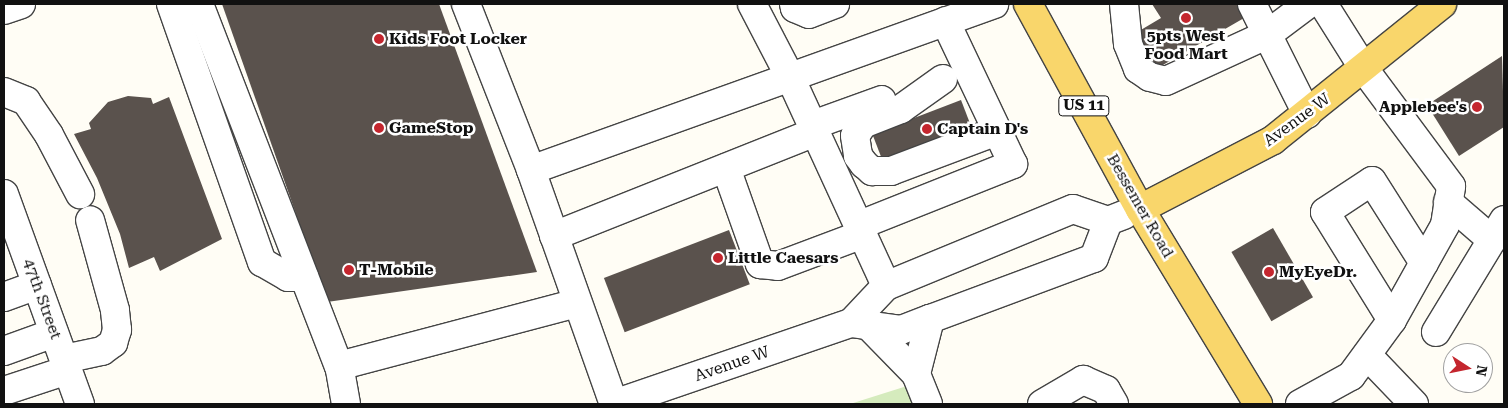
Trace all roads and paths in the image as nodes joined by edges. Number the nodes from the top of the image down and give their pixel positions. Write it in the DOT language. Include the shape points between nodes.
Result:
graph roads {
  1 [pos="21,4"];
  2 [pos="171,4"];
  3 [pos="199,4"];
  4 [pos="466,4"];
  5 [pos="752,4"];
  6 [pos="794,4"];
  7 [pos="834,4"];
  8 [pos="994,4"];
  9 [pos="1028,4"];
  10 [pos="1124,4"];
  11 [pos="1252,4"];
  12 [pos="1308,4"];
  13 [pos="1323,4"];
  14 [pos="1442,4"];
  15 [pos="4,10"];
  16 [pos="945,21"];
  17 [pos="1268,34"];
  18 [pos="1364,69"];
  19 [pos="969,70"];
  20 [pos="790,77"];
  21 [pos="943,79"];
  22 [pos="4,92"];
  23 [pos="1307,114"];
  24 [pos="814,128"];
  25 [pos="997,131"];
  26 [pos="726,168"];
  27 [pos="531,170"];
  28 [pos="4,194"];
  29 [pos="80,194"];
  30 [pos="1448,202"];
  31 [pos="1140,208"];
  32 [pos="90,220"];
  33 [pos="1108,222"];
  34 [pos="861,229"];
  35 [pos="1498,230"];
  36 [pos="554,236"];
  37 [pos="1424,263"];
  38 [pos="304,277"];
  39 [pos="37,285"];
  40 [pos="886,286"];
  41 [pos="4,297"];
  42 [pos="577,303"];
  43 [pos="930,319"];
  44 [pos="1392,320"];
  45 [pos="860,325"];
  46 [pos="1436,332"];
  47 [pos="54,333"];
  48 [pos="4,351"];
  49 [pos="1367,355"];
  50 [pos="66,365"];
  51 [pos="339,366"];
  52 [pos="916,374"];
  53 [pos="4,393"];
  54 [pos="10,404"];
  55 [pos="80,404"];
  56 [pos="346,404"];
  57 [pos="614,404"];
  58 [pos="928,404"];
  59 [pos="1042,404"];
  60 [pos="1114,404"];
  61 [pos="1258,404"];
  62 [pos="1300,404"];
  63 [pos="1414,404"];
  1 -- 15 [label="street"];
  2 -- 38 [label="street" via="262,262 288,277"];
  3 -- 38 [label="street"];
  4 -- 27 [label="street"];
  5 -- 20 [label="street"];
  6 -- 7 [label="street" via="795,8 809,14"];
  8 -- 16 [label="street"];
  9 -- 31 [label="main road, Bessemer Road / US 11"];
  10 -- 17 [label="street" via="1128,44 1138,70 1166,81"];
  11 -- 17 [label="street"];
  12 -- 17 [label="street"];
  13 -- 18 [label="street"];
  14 -- 18 [label="main road, Avenue W"];
  16 -- 19 [label="street"];
  16 -- 20 [label="street"];
  17 -- 23 [label="street"];
  18 -- 23 [label="main road, Avenue W"];
  18 -- 30 [label="street" via="1451,186"];
  19 -- 21 [label="street"];
  19 -- 25 [label="street"];
  20 -- 24 [label="street"];
  20 -- 27 [label="street"];
  21 -- 24 [label="street"];
  21 -- 25 [label="street" via="901,109 863,124 855,136 858,156 864,164 872,171 891,171"];
  22 -- 29 [label="street" via="26,101 49,135"];
  23 -- 31 [label="main road, Avenue W" via="1273,140"];
  24 -- 26 [label="street"];
  24 -- 34 [label="street"];
  25 -- 34 [label="street" via="1012,164"];
  26 -- 34 [label="street" via="760,264 778,266"];
  26 -- 36 [label="street"];
  27 -- 36 [label="street"];
  28 -- 39 [label="street, 47th Street"];
  30 -- 35 [label="street"];
  30 -- 37 [label="street" via="1445,225"];
  31 -- 33 [label="street, Avenue W"];
  31 -- 61 [label="main road, Bessemer Road / US 11"];
  32 -- 50 [label="street" via="118,330 113,343 102,351"];
  33 -- 40 [label="street, Avenue W" via="1073,209"];
  33 -- 43 [label="street, Avenue W" via="1094,258"];
  34 -- 40 [label="street"];
  35 -- 46 [label="street"];
  36 -- 42 [label="street"];
  37 -- 44 [label="street"];
  37 -- 44 [label="street" via="1372,181 1325,212"];
  38 -- 51 [label="street"];
  39 -- 41 [label="street"];
  39 -- 47 [label="street, 47th Street"];
  40 -- 45 [label="street, Avenue W"];
  42 -- 51 [label="street"];
  42 -- 57 [label="street"];
  43 -- 45 [label="street, Avenue W" via="900,330"];
  43 -- 52 [label="street"];
  44 -- 49 [label="street"];
  45 -- 52 [label="street"];
  45 -- 57 [label="street, Avenue W"];
  47 -- 48 [label="street"];
  47 -- 50 [label="street, 47th Street"];
  49 -- 62 [label="street" via="1351,376"];
  49 -- 63 [label="street"];
  50 -- 53 [label="street"];
  50 -- 55 [label="street, 47th Street"];
  51 -- 56 [label="street"];
  52 -- 58 [label="street"];
  53 -- 54 [label="street"];
  59 -- 60 [label="street" via="1083,380 1106,390"];
}
